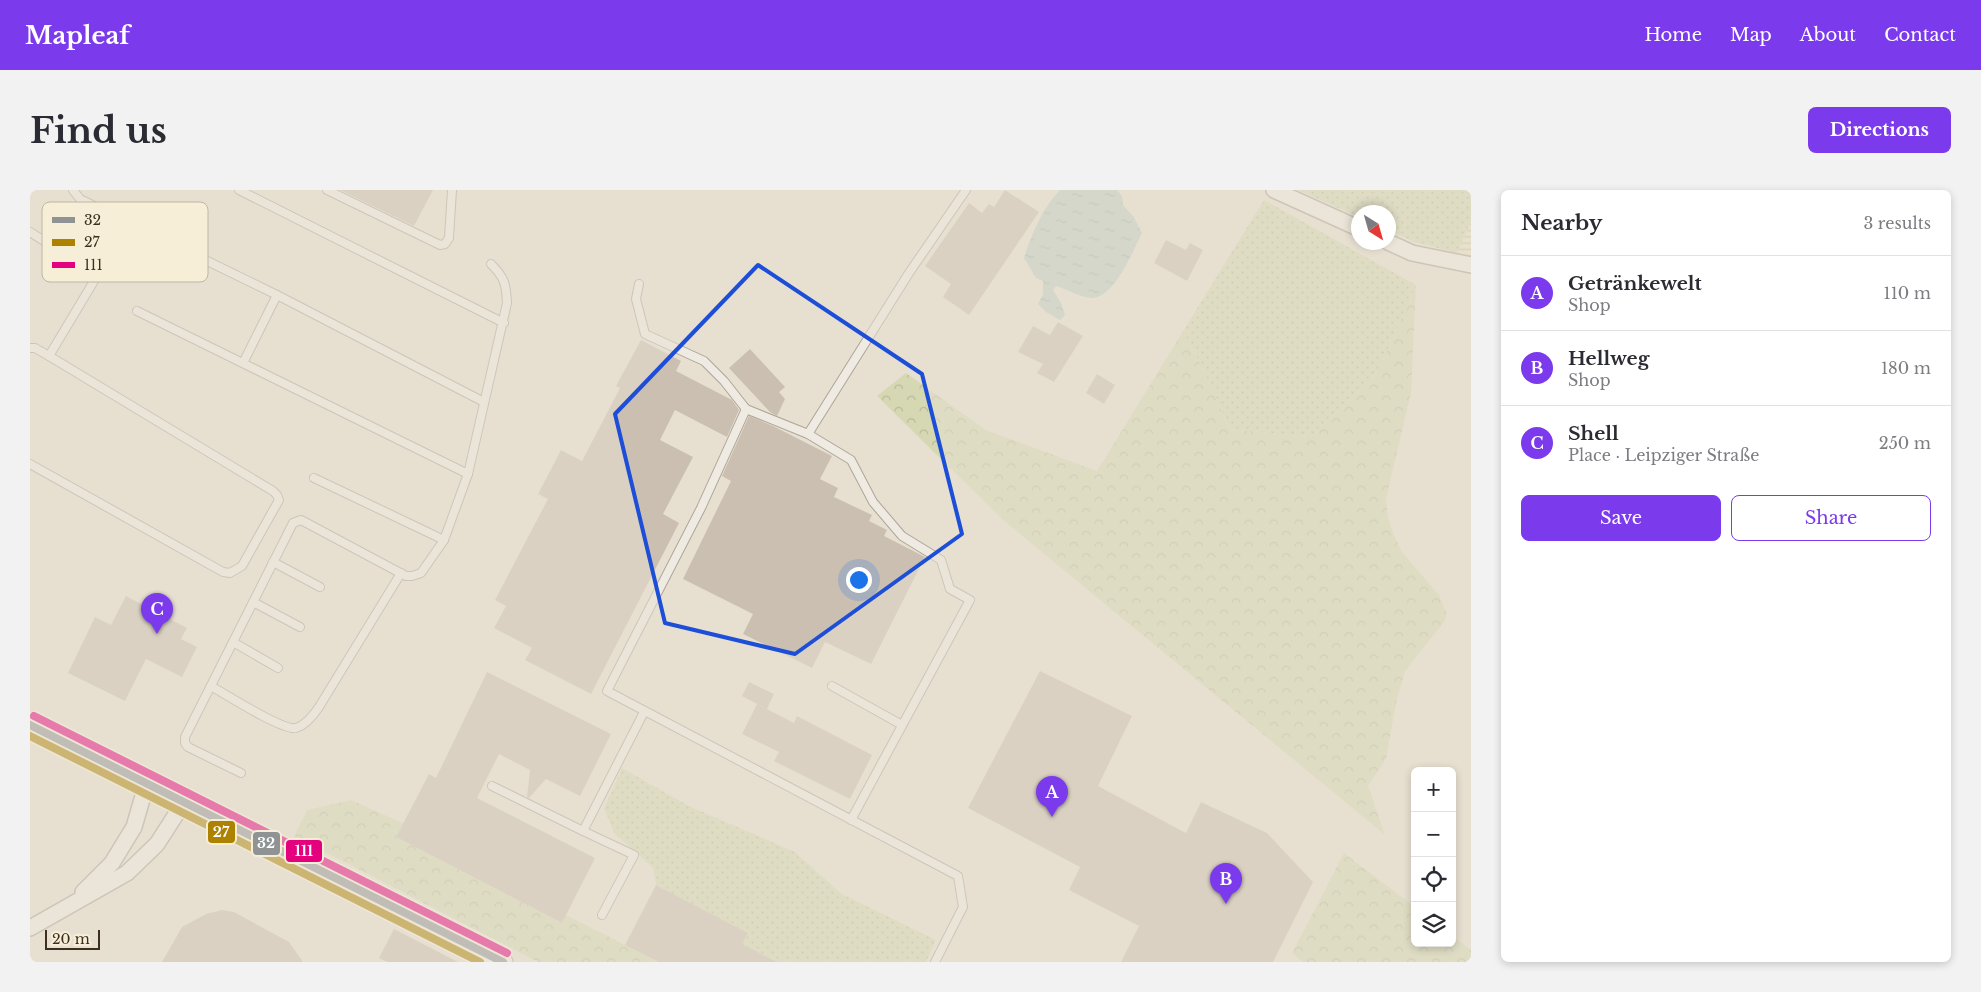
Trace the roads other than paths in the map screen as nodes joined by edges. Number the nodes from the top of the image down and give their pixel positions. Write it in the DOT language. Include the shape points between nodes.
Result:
graph roads {
  1 [pos="73,190"];
  2 [pos="240,190"];
  3 [pos="328,190"];
  4 [pos="348,190"];
  5 [pos="966,190"];
  6 [pos="1274,190"];
  7 [pos="450,191"];
  8 [pos="343,198"];
  9 [pos="86,202"];
  10 [pos="1351,225"];
  11 [pos="30,232"];
  12 [pos="42,240"];
  13 [pos="1396,246"];
  14 [pos="208,262"];
  15 [pos="491,264"];
  16 [pos="1471,265"];
  17 [pos="93,282"];
  18 [pos="639,284"];
  19 [pos="277,296"];
  20 [pos="137,311"];
  21 [pos="504,323"];
  22 [pos="30,348"];
  23 [pos="49,356"];
  24 [pos="243,363"];
  25 [pos="484,402"];
  26 [pos="746,409"];
  27 [pos="808,434"];
  28 [pos="30,464"];
  29 [pos="468,474"];
  30 [pos="314,478"];
  31 [pos="444,540"];
  32 [pos="273,562"];
  33 [pos="401,573"];
  34 [pos="320,586"];
  35 [pos="253,602"];
  36 [pos="300,627"];
  37 [pos="233,642"];
  38 [pos="278,668"];
  39 [pos="211,686"];
  40 [pos="832,686"];
  41 [pos="644,712"];
  42 [pos="30,725"];
  43 [pos="902,725"];
  44 [pos="241,773"];
  45 [pos="147,782"];
  46 [pos="492,786"];
  47 [pos="184,802"];
  48 [pos="851,820"];
  49 [pos="583,831"];
  50 [pos="66,908"];
  51 [pos="602,915"];
  52 [pos="30,928"];
  53 [pos="503,962"];
  54 [pos="934,962"];
  1 -- 9 [label="lane"];
  2 -- 21 [label="lane"];
  3 -- 8 [label="lane"];
  4 -- 8 [label="lane"];
  5 -- 27 [label="lane"];
  6 -- 10 [label="street"];
  7 -- 8 [label="lane" via="449,238 440,245"];
  11 -- 12 [label="lane"];
  13 -- 16 [label="street" via="1412,253"];
  14 -- 19 [label="lane"];
  15 -- 21 [label="lane" via="502,276 506,287 508,303"];
  17 -- 23 [label="lane"];
  18 -- 26 [label="lane" via="636,299 645,334 704,361"];
  19 -- 24 [label="lane"];
  19 -- 25 [label="lane"];
  20 -- 24 [label="lane"];
  21 -- 25 [label="lane"];
  22 -- 23 [label="lane"];
  23 -- 28 [label="lane" via="274,491 279,500 242,566 230,573 223,572"];
  24 -- 29 [label="lane"];
  25 -- 29 [label="lane"];
  26 -- 27 [label="lane"];
  26 -- 41 [label="lane" via="701,508 607,691"];
  27 -- 43 [label="lane" via="851,460 873,502 902,536 941,560 950,589 970,600"];
  29 -- 31 [label="lane"];
  30 -- 31 [label="lane"];
  31 -- 33 [label="lane" via="421,573 412,576"];
  32 -- 33 [label="lane" via="293,523 301,520"];
  32 -- 34 [label="lane"];
  32 -- 35 [label="lane"];
  33 -- 39 [label="lane" via="319,707 296,728 282,726"];
  35 -- 36 [label="lane"];
  35 -- 37 [label="lane"];
  37 -- 38 [label="lane"];
  37 -- 39 [label="lane"];
  39 -- 44 [label="lane" via="185,743"];
  40 -- 43 [label="lane"];
  41 -- 48 [label="lane"];
  41 -- 49 [label="lane"];
  42 -- 45 [label="street"];
  43 -- 48 [label="lane"];
  45 -- 47 [label="street"];
  45 -- 50 [label="street" via="134,827 112,863"];
  46 -- 49 [label="lane"];
  47 -- 50 [label="street" via="157,844 127,873"];
  47 -- 53 [label="street"];
  48 -- 54 [label="lane" via="958,876 963,907"];
  49 -- 51 [label="lane" via="634,855"];
  50 -- 52 [label="street"];
}
